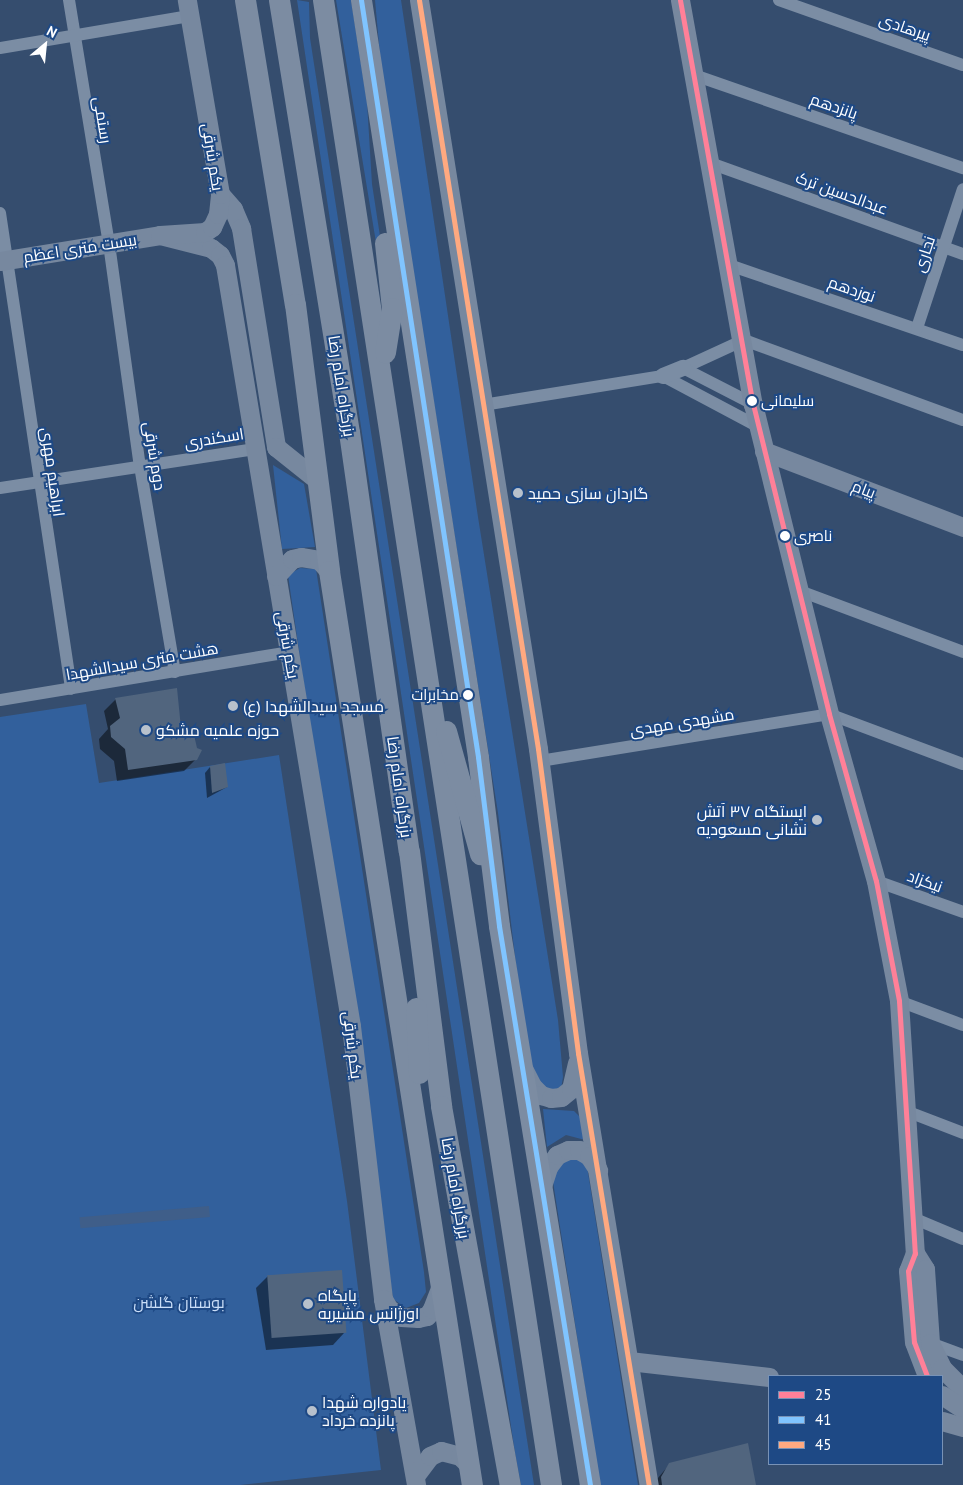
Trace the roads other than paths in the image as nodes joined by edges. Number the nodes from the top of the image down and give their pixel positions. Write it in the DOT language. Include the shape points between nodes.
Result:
graph roads {
  1 [pos="69,0"];
  2 [pos="245,0"];
  3 [pos="279,0"];
  4 [pos="287,0"];
  5 [pos="323,0"];
  6 [pos="361,0"];
  7 [pos="419,0"];
  8 [pos="680,0"];
  9 [pos="780,0"];
  10 [pos="188,8"];
  11 [pos="74,36"];
  12 [pos="0,48"];
  13 [pos="290,60"];
  14 [pos="963,64"];
  15 [pos="694,75"];
  16 [pos="377,101"];
  17 [pos="710,163"];
  18 [pos="963,168"];
  19 [pos="963,190"];
  20 [pos="220,194"];
  21 [pos="0,213"];
  22 [pos="160,236"];
  23 [pos="109,244"];
  24 [pos="943,247"];
  25 [pos="963,254"];
  26 [pos="3,261"];
  27 [pos="729,265"];
  28 [pos="917,328"];
  29 [pos="744,340"];
  30 [pos="963,345"];
  31 [pos="683,368"];
  32 [pos="663,376"];
  33 [pos="382,377"];
  34 [pos="753,404"];
  35 [pos="483,405"];
  36 [pos="963,420"];
  37 [pos="759,427"];
  38 [pos="255,449"];
  39 [pos="764,451"];
  40 [pos="140,466"];
  41 [pos="316,479"];
  42 [pos="38,482"];
  43 [pos="0,488"];
  44 [pos="963,527"];
  45 [pos="329,571"];
  46 [pos="276,576"];
  47 [pos="800,591"];
  48 [pos="419,632"];
  49 [pos="289,652"];
  50 [pos="963,652"];
  51 [pos="175,672"];
  52 [pos="71,689"];
  53 [pos="0,700"];
  54 [pos="829,714"];
  55 [pos="540,761"];
  56 [pos="963,764"];
  57 [pos="409,850"];
  58 [pos="876,881"];
  59 [pos="963,912"];
  60 [pos="499,926"];
  61 [pos="899,1002"];
  62 [pos="963,1025"];
  63 [pos="578,1053"];
  64 [pos="522,1066"];
  65 [pos="906,1111"];
  66 [pos="963,1133"];
  67 [pos="600,1172"];
  68 [pos="424,1183"];
  69 [pos="542,1186"];
  70 [pos="913,1218"];
  71 [pos="963,1239"];
  72 [pos="915,1252"];
  73 [pos="440,1288"];
  74 [pos="383,1299"];
  75 [pos="930,1342"];
  76 [pos="963,1355"];
  77 [pos="629,1360"];
  78 [pos="927,1375"];
  79 [pos="768,1377"];
  80 [pos="963,1389"];
  81 [pos="943,1396"];
  82 [pos="963,1409"];
  83 [pos="943,1421"];
  84 [pos="963,1427"];
  85 [pos="471,1475"];
  86 [pos="416,1481"];
  87 [pos="510,1485"];
  88 [pos="551,1485"];
  89 [pos="590,1485"];
  90 [pos="649,1485"];
  1 -- 11 [label="street, رستمی"];
  2 -- 41 [label="highway" via="296,304"];
  3 -- 13 [label="highway, بزرگراه امام رضا"];
  4 -- 13 [label="highway"];
  5 -- 33 [label="highway"];
  6 -- 16 [label="highway"];
  7 -- 35 [label="main road"];
  8 -- 15 [label="main road"];
  9 -- 14 [label="street, پیرهادی"];
  10 -- 11 [label="street"];
  10 -- 20 [label="main road, یکم شرقی"];
  11 -- 12 [label="street"];
  11 -- 23 [label="street, رستمی"];
  13 -- 57 [label="highway, بزرگراه امام رضا" via="349,432"];
  15 -- 17 [label="main road"];
  15 -- 18 [label="street, پانزدهم"];
  16 -- 33 [label="highway" via="370,134 392,308"];
  16 -- 60 [label="highway" via="478,757"];
  17 -- 24 [label="street, عبدالحسین ترک"];
  17 -- 27 [label="main road"];
  19 -- 24 [label="street, نجاری"];
  20 -- 22 [label="main road, یکم شرقی" via="215,221 205,232"];
  20 -- 41 [label="main road" via="233,209 241,228 276,447"];
  21 -- 26 [label="street, ابراهیم مهری"];
  22 -- 23 [label="main road, بیست متری اعظم"];
  22 -- 38 [label="main road, یکم شرقی" via="211,248 220,255"];
  23 -- 26 [label="main road, بیست متری اعظم"];
  23 -- 40 [label="street, دوم شرقی"];
  24 -- 25 [label="street, عبدالحسین ترک"];
  24 -- 28 [label="street, نجاری"];
  26 -- 42 [label="street, ابراهیم مهری"];
  27 -- 28 [label="street, نوزدهم"];
  27 -- 29 [label="main road"];
  28 -- 30 [label="street, نوزدهم"];
  29 -- 31 [label="street"];
  29 -- 34 [label="main road"];
  29 -- 36 [label="street"];
  31 -- 32 [label="street"];
  31 -- 34 [label="street"];
  32 -- 35 [label="street"];
  32 -- 37 [label="street"];
  33 -- 48 [label="highway"];
  34 -- 37 [label="main road"];
  35 -- 55 [label="main road"];
  37 -- 39 [label="main road"];
  38 -- 40 [label="street, اسکندری"];
  38 -- 46 [label="main road, یکم شرقی"];
  39 -- 44 [label="main road, پیام"];
  39 -- 47 [label="main road"];
  40 -- 42 [label="street, اسکندری"];
  40 -- 51 [label="street, دوم شرقی"];
  41 -- 45 [label="highway"];
  42 -- 43 [label="street, اسکندری"];
  42 -- 52 [label="street, ابراهیم مهری"];
  45 -- 46 [label="main road" via="319,560 301,557 292,559"];
  45 -- 68 [label="highway"];
  46 -- 49 [label="main road, یکم شرقی"];
  47 -- 50 [label="street"];
  47 -- 54 [label="main road"];
  48 -- 60 [label="highway"];
  48 -- 88 [label="highway"];
  49 -- 51 [label="street, هشت متری سیدالشهدا"];
  49 -- 74 [label="main road, یکم شرقی" via="351,1026"];
  51 -- 52 [label="street, هشت متری سیدالشهدا"];
  52 -- 53 [label="street, هشت متری سیدالشهدا"];
  54 -- 55 [label="street, مشهدی مهدی"];
  54 -- 56 [label="street"];
  54 -- 58 [label="main road"];
  55 -- 63 [label="main road"];
  57 -- 68 [label="highway"];
  57 -- 87 [label="highway, بزرگراه امام رضا" via="441,1106"];
  58 -- 59 [label="street, نیکزاد"];
  58 -- 61 [label="main road"];
  60 -- 64 [label="highway"];
  61 -- 62 [label="street"];
  61 -- 65 [label="main road"];
  63 -- 64 [label="main road" via="571,1089 561,1097 541,1095 532,1086"];
  63 -- 67 [label="main road"];
  64 -- 69 [label="highway"];
  65 -- 66 [label="street"];
  65 -- 70 [label="main road"];
  67 -- 69 [label="main road" via="589,1156 579,1150 568,1150 556,1155"];
  67 -- 77 [label="main road"];
  68 -- 73 [label="highway"];
  69 -- 89 [label="highway"];
  70 -- 71 [label="street"];
  70 -- 72 [label="main road"];
  72 -- 75 [label="main road" via="925,1269"];
  72 -- 78 [label="main road" via="908,1270 914,1342"];
  73 -- 74 [label="main road" via="427,1316 418,1318 401,1317 389,1309"];
  73 -- 85 [label="highway"];
  74 -- 86 [label="main road, یکم شرقی"];
  75 -- 76 [label="street"];
  75 -- 80 [label="main road" via="942,1368"];
  77 -- 79 [label="main road"];
  77 -- 90 [label="main road"];
  81 -- 82 [label="main road"];
  83 -- 84 [label="main road"];
  85 -- 86 [label="main road" via="460,1456 441,1451 430,1456"];
}
